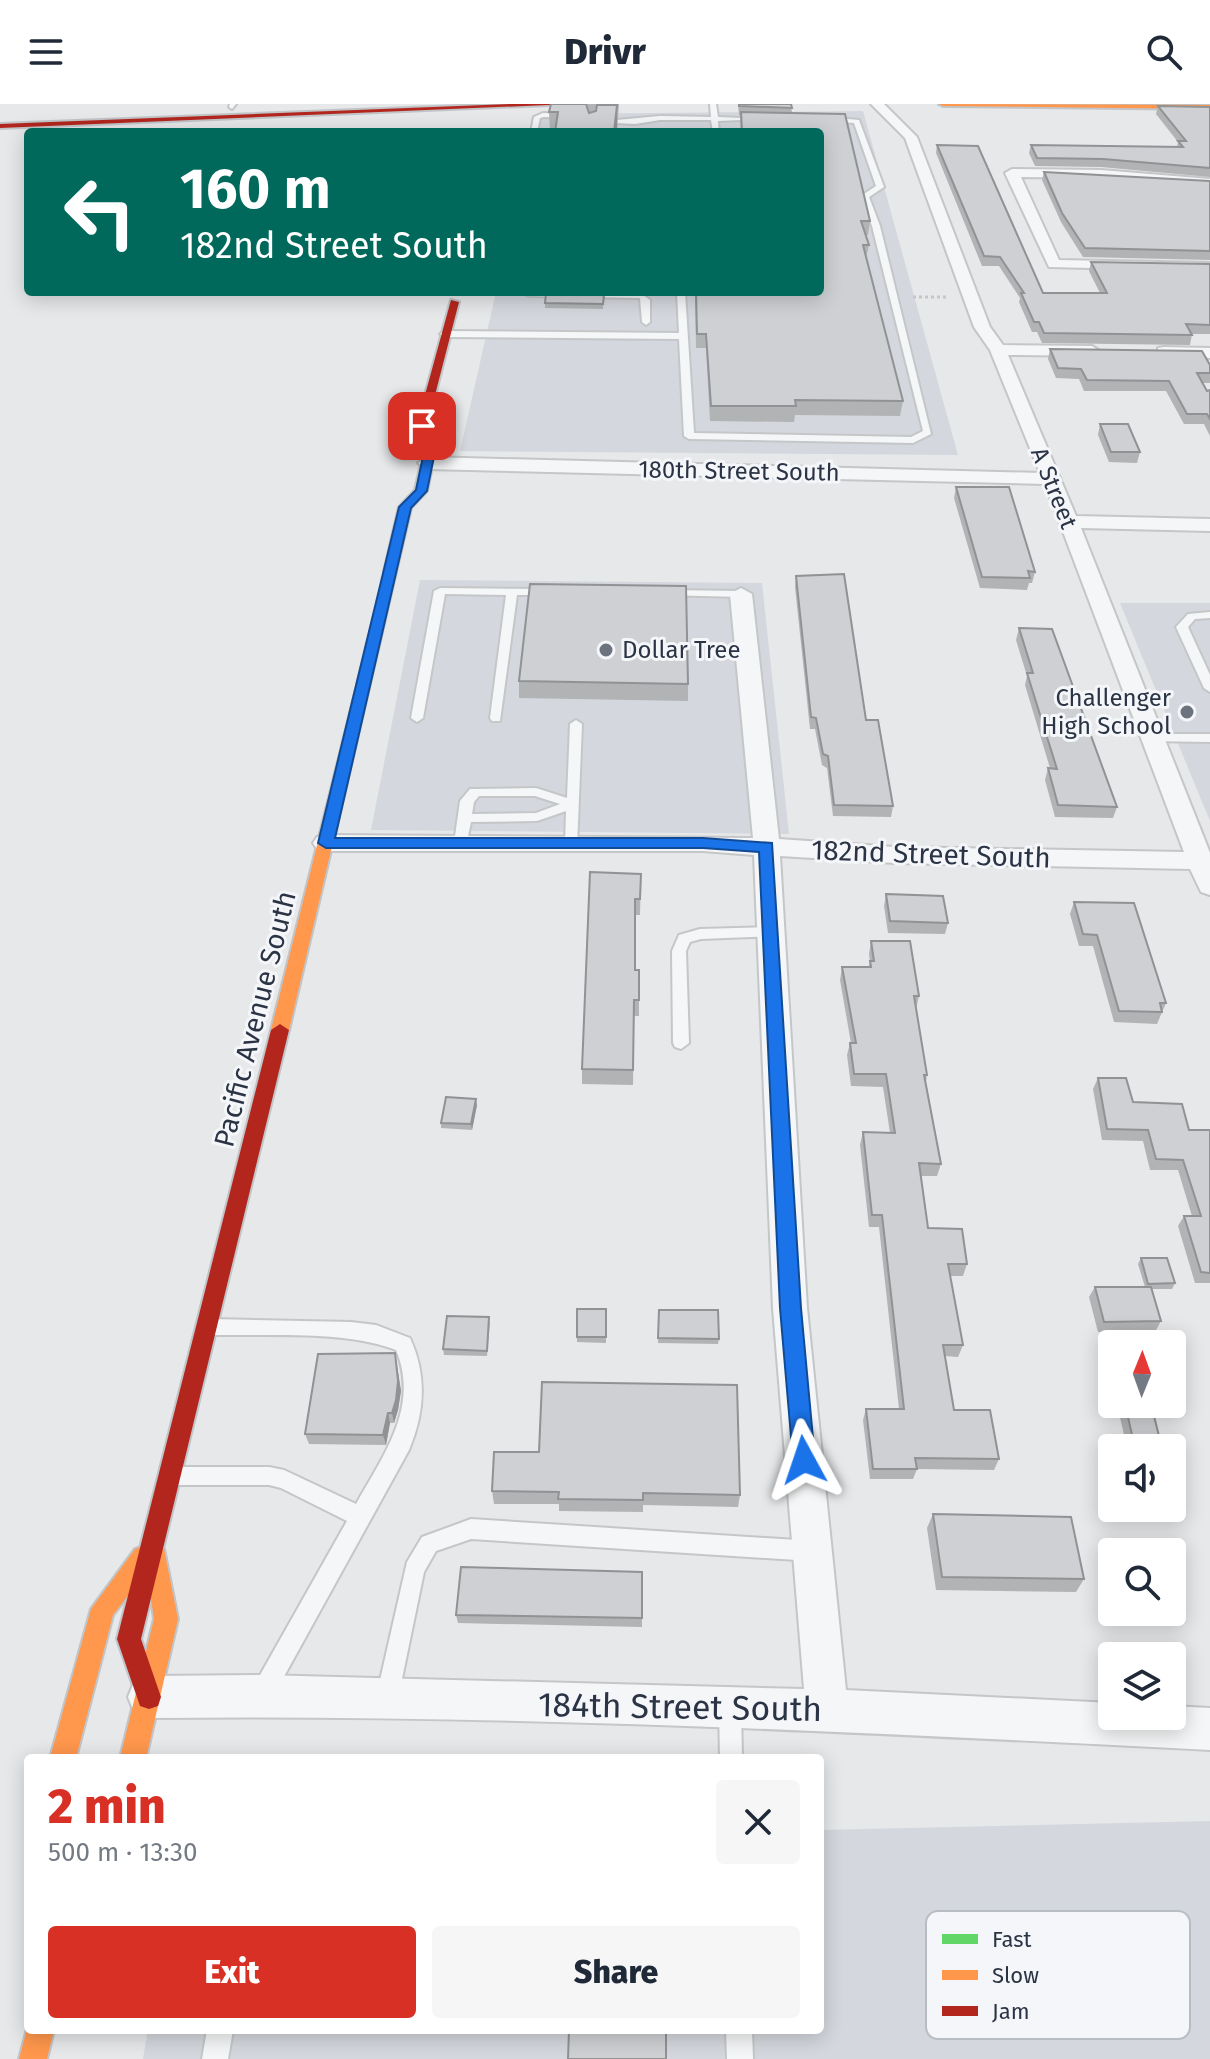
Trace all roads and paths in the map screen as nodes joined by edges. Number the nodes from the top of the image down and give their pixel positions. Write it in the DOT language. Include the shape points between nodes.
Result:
graph roads {
  1 [pos="292,104"];
  2 [pos="485,104"];
  3 [pos="510,104"];
  4 [pos="567,104"];
  5 [pos="713,104"];
  6 [pos="877,104"];
  7 [pos="943,104"];
  8 [pos="232,105"];
  9 [pos="1210,107"];
  10 [pos="379,110"];
  11 [pos="0,118"];
  12 [pos="714,118"];
  13 [pos="773,119"];
  14 [pos="818,119"];
  15 [pos="592,122"];
  16 [pos="0,126"];
  17 [pos="464,128"];
  18 [pos="470,128"];
  19 [pos="503,128"];
  20 [pos="535,128"];
  21 [pos="592,128"];
  22 [pos="715,128"];
  23 [pos="1210,183"];
  24 [pos="1210,267"];
  25 [pos="642,296"];
  26 [pos="681,296"];
  27 [pos="455,297"];
  28 [pos="892,297"];
  29 [pos="972,297"];
  30 [pos="646,322"];
  31 [pos="444,334"];
  32 [pos="684,336"];
  33 [pos="998,350"];
  34 [pos="1104,351"];
  35 [pos="1149,352"];
  36 [pos="1210,353"];
  37 [pos="422,426"];
  38 [pos="401,462"];
  39 [pos="427,463"];
  40 [pos="1052,479"];
  41 [pos="394,489"];
  42 [pos="405,507"];
  43 [pos="1068,522"];
  44 [pos="1210,525"];
  45 [pos="512,592"];
  46 [pos="558,592"];
  47 [pos="650,593"];
  48 [pos="741,594"];
  49 [pos="1210,615"];
  50 [pos="1210,688"];
  51 [pos="417,718"];
  52 [pos="496,718"];
  53 [pos="576,724"];
  54 [pos="1152,738"];
  55 [pos="1210,738"];
  56 [pos="573,804"];
  57 [pos="463,830"];
  58 [pos="326,843"];
  59 [pos="572,844"];
  60 [pos="767,847"];
  61 [pos="1201,861"];
  62 [pos="1210,886"];
  63 [pos="772,932"];
  64 [pos="681,1043"];
  65 [pos="209,1326"];
  66 [pos="170,1476"];
  67 [pos="361,1517"];
  68 [pos="154,1542"];
  69 [pos="812,1551"];
  70 [pos="261,1696"];
  71 [pos="149,1697"];
  72 [pos="387,1699"];
  73 [pos="730,1708"];
  74 [pos="827,1710"];
  75 [pos="1210,1729"];
  76 [pos="64,1754"];
  77 [pos="134,1754"];
  78 [pos="731,1754"];
  79 [pos="39,2034"];
  80 [pos="219,2034"];
  81 [pos="739,2034"];
  82 [pos="33,2059"];
  83 [pos="215,2059"];
  84 [pos="740,2059"];
  1 -- 8 [label="main road"];
  2 -- 3 [label="main road"];
  2 -- 10 [label="main road"];
  2 -- 18 [label="main road"];
  3 -- 4 [label="main road"];
  3 -- 19 [label="main road"];
  5 -- 12 [label="lane"];
  6 -- 29 [label="street, A Street" via="911,137"];
  7 -- 9 [label="main road"];
  8 -- 11 [label="main road"];
  10 -- 16 [label="main road"];
  10 -- 17 [label="main road" via="439,117"];
  12 -- 13 [label="lane"];
  12 -- 15 [label="lane"];
  12 -- 22 [label="lane"];
  14 -- 28 [label="lane" via="857,121 880,187 865,196"];
  15 -- 20 [label="lane" via="584,116 543,115 537,117"];
  15 -- 21 [label="lane"];
  23 -- 24 [label="street" via="1012,173 1054,264"];
  25 -- 30 [label="lane"];
  26 -- 32 [label="lane"];
  27 -- 31 [label="main road, Pacific Avenue South"];
  28 -- 29 [label="path"];
  28 -- 32 [label="lane" via="928,432 913,440 689,436"];
  29 -- 33 [label="street, A Street" via="982,327"];
  31 -- 32 [label="lane"];
  31 -- 37 [label="main road, Pacific Avenue South"];
  33 -- 34 [label="street"];
  33 -- 40 [label="street, A Street"];
  35 -- 36 [label="street"];
  37 -- 38 [label="main road, Pacific Avenue South" via="407,435"];
  37 -- 39 [label="main road, Pacific Avenue South" via="433,437"];
  39 -- 40 [label="street, 180th Street South"];
  39 -- 42 [label="main road, Pacific Avenue South" via="421,491"];
  40 -- 43 [label="street, A Street"];
  41 -- 42 [label="main road"];
  42 -- 58 [label="main road, Pacific Avenue South"];
  43 -- 44 [label="street"];
  43 -- 54 [label="street, A Street"];
  45 -- 46 [label="lane"];
  45 -- 51 [label="lane" via="440,591"];
  45 -- 52 [label="lane"];
  47 -- 48 [label="lane"];
  48 -- 60 [label="street"];
  49 -- 50 [label="lane" via="1192,616 1182,627"];
  53 -- 56 [label="lane"];
  54 -- 55 [label="lane"];
  54 -- 61 [label="street, A Street"];
  56 -- 57 [label="lane" via="537,817"];
  56 -- 57 [label="lane" via="536,792 479,790 468,797"];
  56 -- 59 [label="lane"];
  57 -- 58 [label="street, 182nd Street South"];
  57 -- 59 [label="street, 182nd Street South"];
  58 -- 65 [label="main road, Pacific Avenue South"];
  59 -- 60 [label="street, 182nd Street South"];
  60 -- 61 [label="street, 182nd Street South"];
  60 -- 63 [label="street"];
  61 -- 62 [label="street, A Street"];
  63 -- 64 [label="lane" via="684,939 679,951"];
  63 -- 69 [label="street" via="790,1308"];
  65 -- 66 [label="main road, Pacific Avenue South"];
  65 -- 67 [label="lane" via="351,1330 403,1344 414,1364 408,1432"];
  66 -- 67 [label="lane" via="284,1479"];
  66 -- 68 [label="main road, Pacific Avenue South"];
  67 -- 70 [label="lane"];
  68 -- 71 [label="main road, Pacific Avenue South" via="166,1619"];
  68 -- 71 [label="main road" via="129,1639"];
  68 -- 76 [label="main road, Pacific Avenue South" via="103,1609"];
  69 -- 72 [label="lane" via="471,1529 429,1544 414,1569"];
  69 -- 74 [label="street"];
  70 -- 71 [label="street, 184th Street South"];
  70 -- 72 [label="street, 184th Street South"];
  71 -- 77 [label="main road, Pacific Avenue South"];
  72 -- 73 [label="street, 184th Street South"];
  73 -- 74 [label="street, 184th Street South"];
  73 -- 78 [label="lane"];
  74 -- 75 [label="street, 184th Street South"];
  79 -- 82 [label="main road"];
  80 -- 83 [label="lane"];
  81 -- 84 [label="lane"];
}
